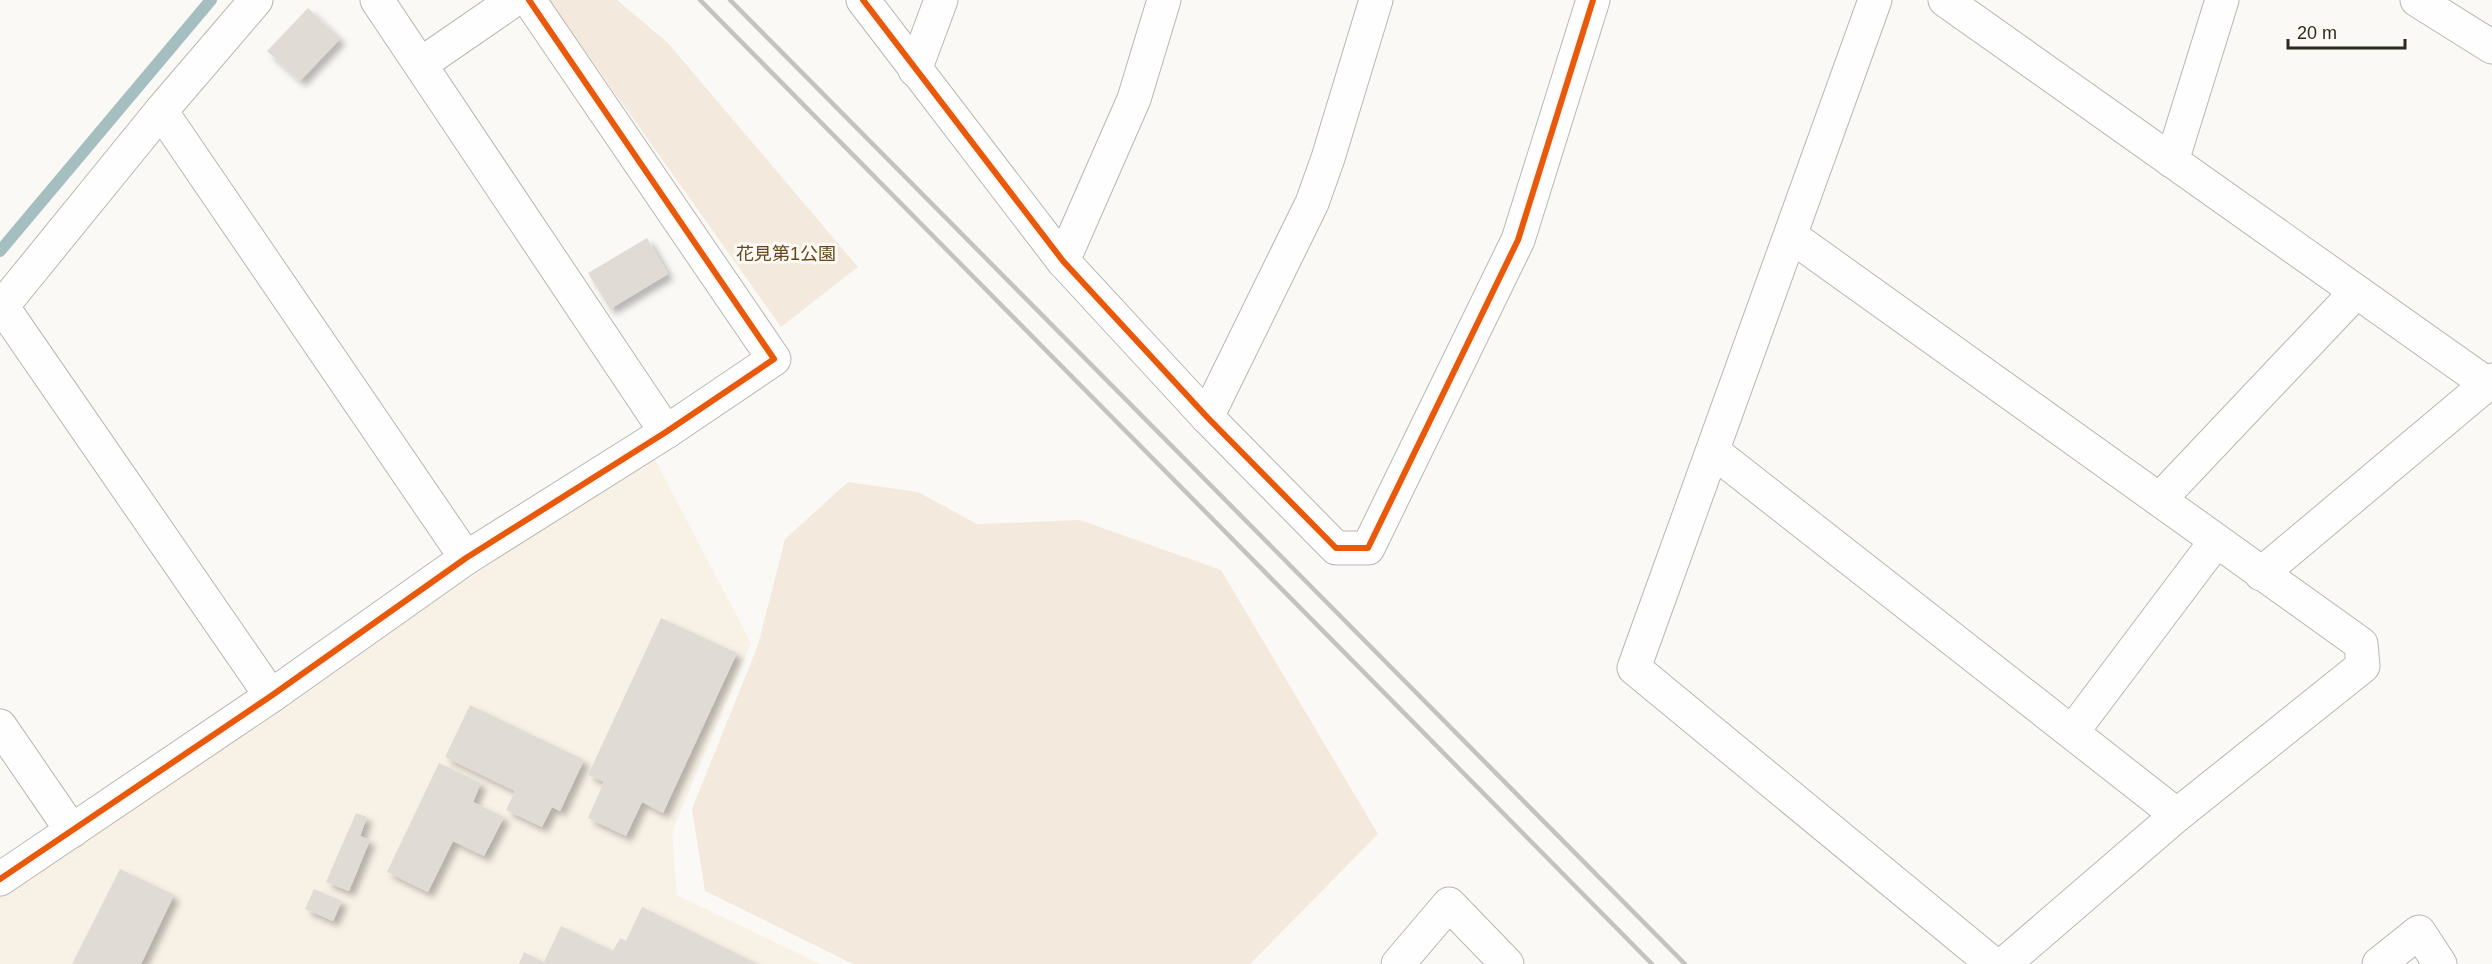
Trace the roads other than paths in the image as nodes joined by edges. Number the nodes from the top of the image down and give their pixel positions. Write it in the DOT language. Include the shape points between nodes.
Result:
graph roads {
  1 [pos="256,0"];
  2 [pos="377,0"];
  3 [pos="514,0"];
  4 [pos="529,0"];
  5 [pos="863,0"];
  6 [pos="941,0"];
  7 [pos="1164,0"];
  8 [pos="1376,0"];
  9 [pos="1593,0"];
  10 [pos="1875,0"];
  11 [pos="1945,0"];
  12 [pos="2222,0"];
  13 [pos="2417,0"];
  14 [pos="2492,47"];
  15 [pos="421,64"];
  16 [pos="915,70"];
  17 [pos="160,111"];
  18 [pos="2172,161"];
  19 [pos="1791,236"];
  20 [pos="1063,261"];
  21 [pos="2356,292"];
  22 [pos="1,308"];
  23 [pos="2489,382"];
  24 [pos="1207,417"];
  25 [pos="666,432"];
  26 [pos="1713,452"];
  27 [pos="2160,499"];
  28 [pos="2216,542"];
  29 [pos="466,558"];
  30 [pos="2261,574"];
  31 [pos="271,696"];
  32 [pos="0,726"];
  33 [pos="2073,731"];
  34 [pos="2177,815"];
  35 [pos="72,831"];
  36 [pos="0,879"];
  37 [pos="1398,964"];
  38 [pos="1507,964"];
  39 [pos="1993,964"];
  40 [pos="2004,964"];
  41 [pos="2379,964"];
  42 [pos="2440,964"];
  1 -- 17 [label="street"];
  2 -- 15 [label="street"];
  3 -- 15 [label="street"];
  4 -- 25 [label="street" via="774,359"];
  5 -- 16 [label="street"];
  6 -- 16 [label="street"];
  7 -- 20 [label="street" via="1134,99"];
  8 -- 24 [label="street" via="1312,203"];
  9 -- 24 [label="street" via="1518,240 1368,548 1336,548"];
  10 -- 19 [label="street"];
  11 -- 18 [label="street"];
  12 -- 18 [label="street"];
  13 -- 14 [label="street"];
  15 -- 25 [label="street"];
  16 -- 20 [label="street"];
  17 -- 22 [label="street"];
  17 -- 29 [label="street"];
  18 -- 21 [label="street"];
  19 -- 26 [label="street"];
  19 -- 27 [label="street"];
  20 -- 24 [label="street"];
  21 -- 23 [label="street"];
  21 -- 27 [label="street"];
  22 -- 31 [label="street"];
  23 -- 30 [label="street"];
  25 -- 29 [label="street"];
  26 -- 33 [label="street"];
  26 -- 39 [label="street" via="1634,668"];
  27 -- 28 [label="street"];
  28 -- 30 [label="street"];
  28 -- 33 [label="street"];
  29 -- 31 [label="street"];
  30 -- 34 [label="street" via="2361,644 2363,666"];
  31 -- 35 [label="street"];
  32 -- 35 [label="street"];
  33 -- 34 [label="street"];
  34 -- 40 [label="street"];
  35 -- 36 [label="street"];
  37 -- 38 [label="street" via="1449,904"];
  41 -- 42 [label="street" via="2418,932"];
}
